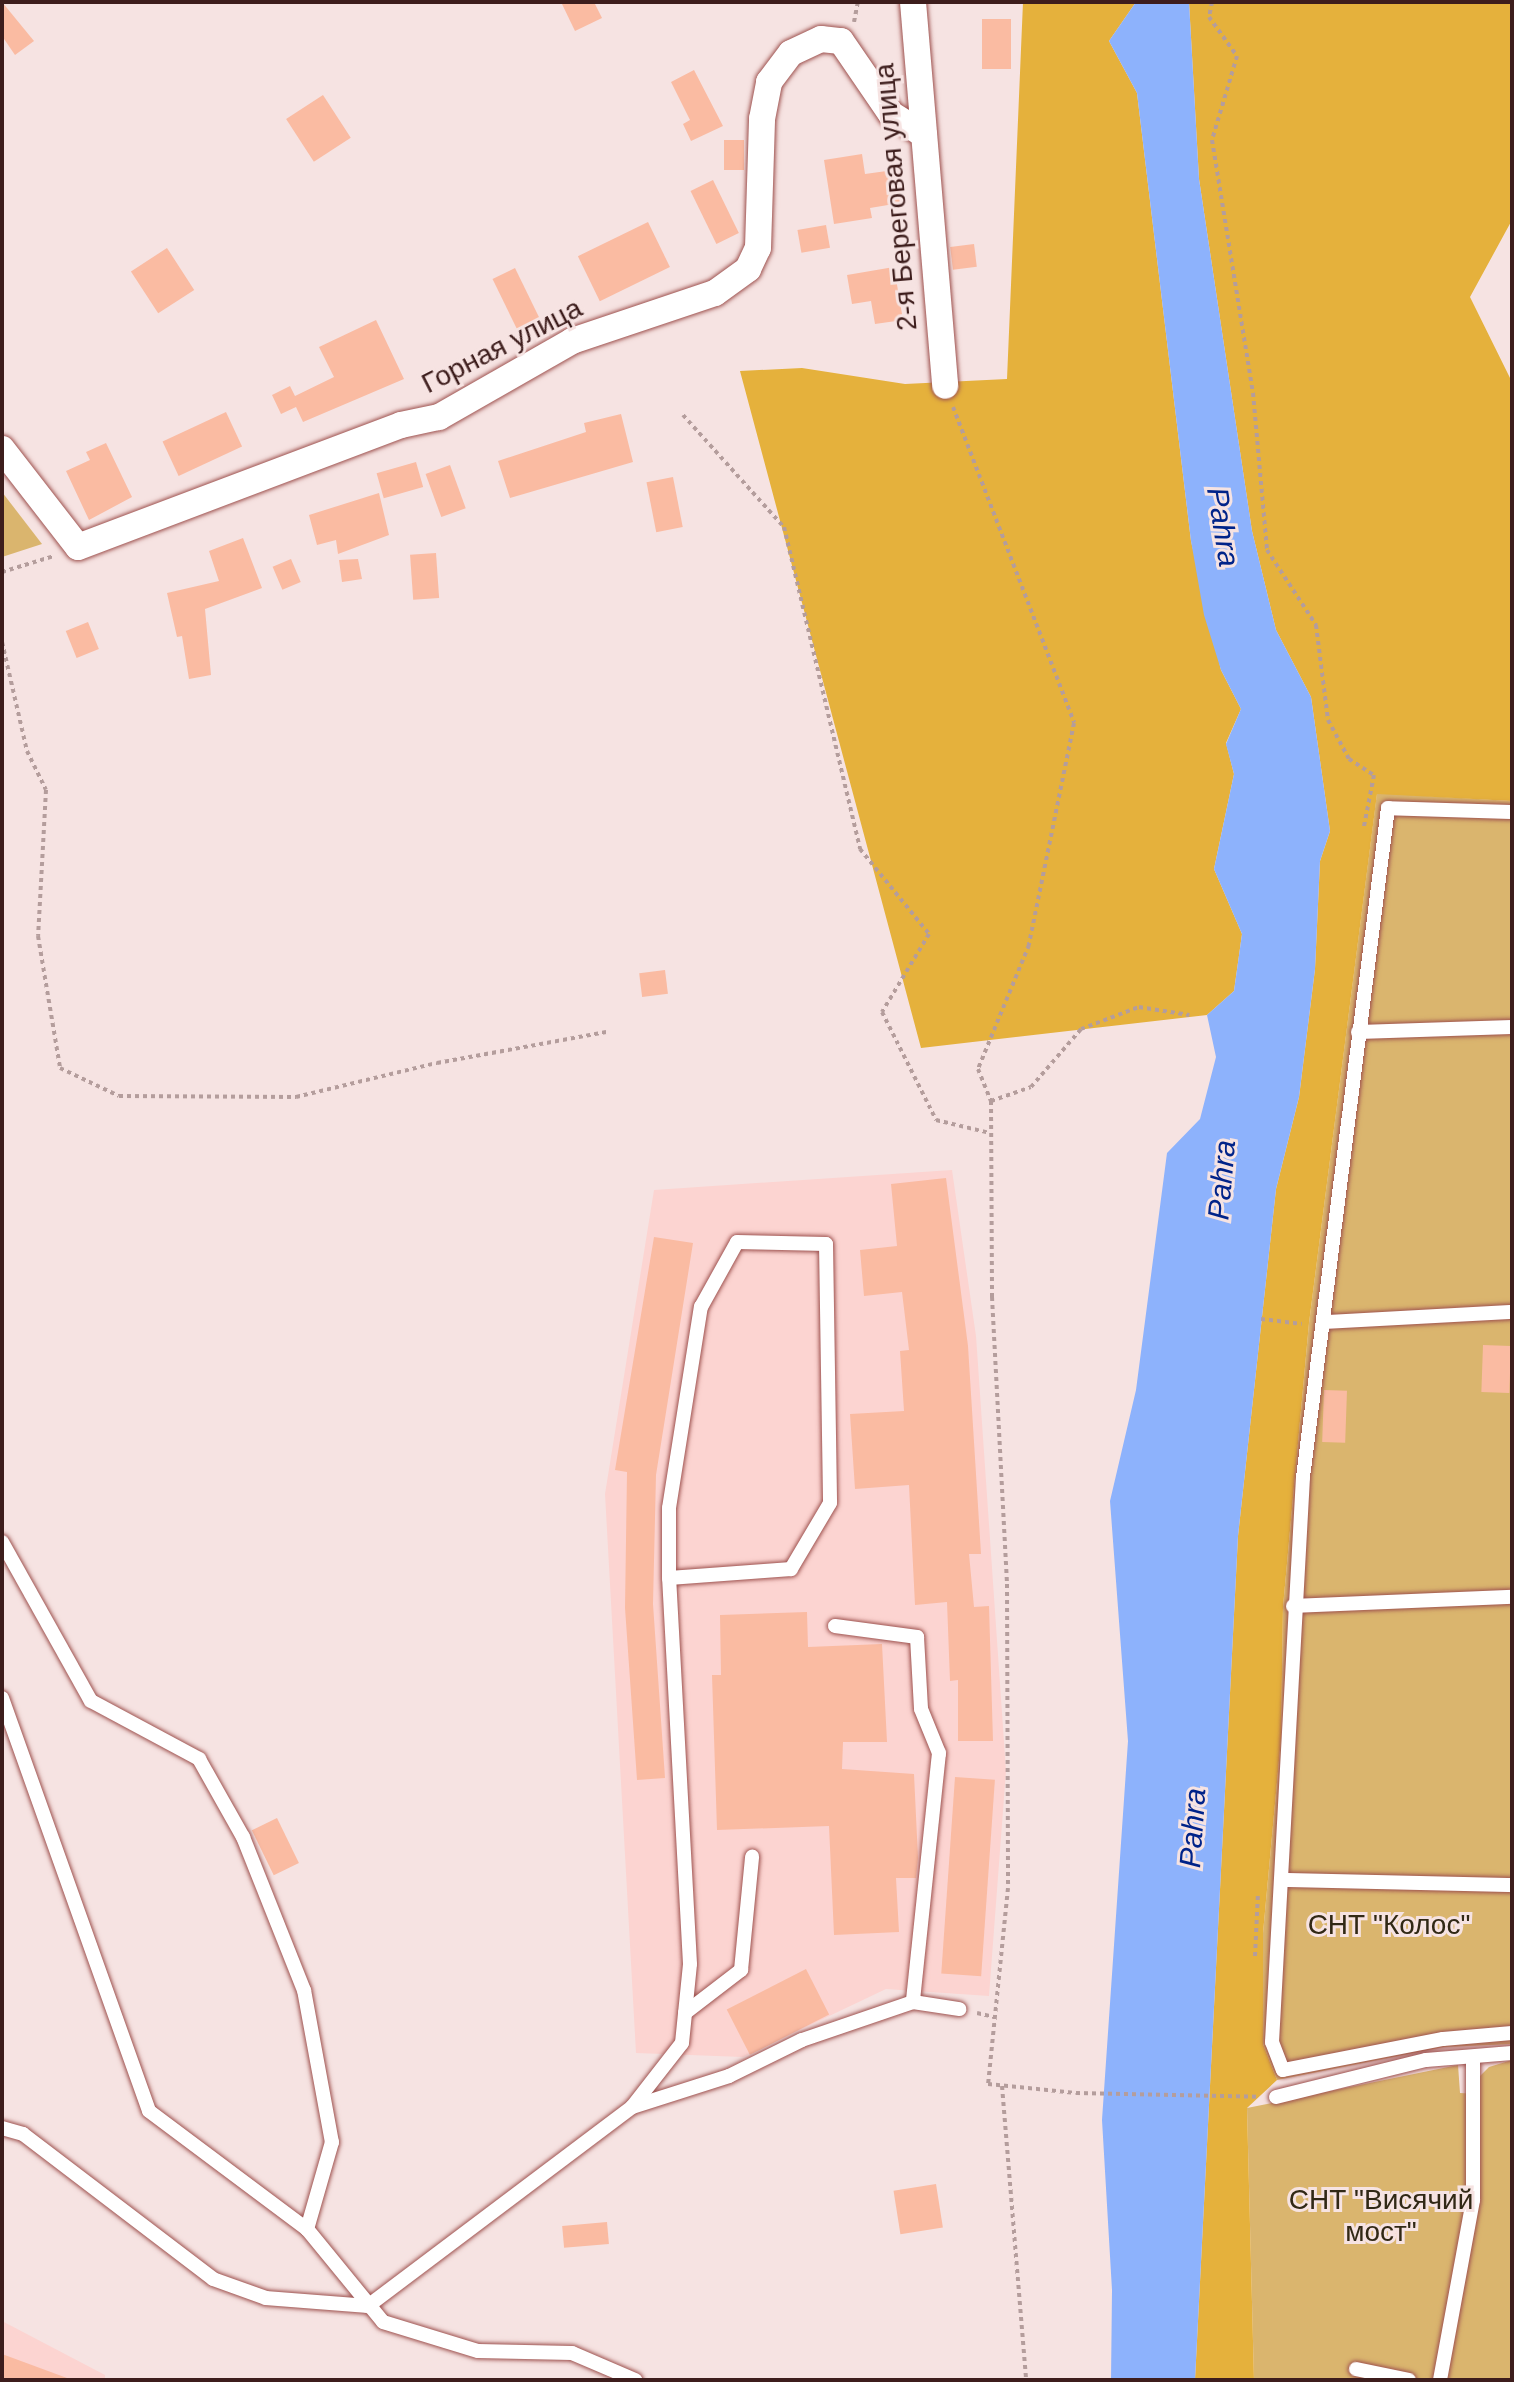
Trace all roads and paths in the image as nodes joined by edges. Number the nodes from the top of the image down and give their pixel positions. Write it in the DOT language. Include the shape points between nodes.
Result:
graph roads {
  1 [pos="913,2"];
  2 [pos="1212,2"];
  3 [pos="924,135"];
  4 [pos="945,386"];
  5 [pos="683,415"];
  6 [pos="2,449"];
  7 [pos="78,547"];
  8 [pos="2,572"];
  9 [pos="2,642"];
  10 [pos="1374,775"];
  11 [pos="1512,812"];
  12 [pos="1189,1015"];
  13 [pos="1512,1027"];
  14 [pos="606,1032"];
  15 [pos="1358,1032"];
  16 [pos="991,1101"];
  17 [pos="990,1133"];
  18 [pos="1512,1312"];
  19 [pos="1261,1319"];
  20 [pos="1326,1322"];
  21 [pos="1302,1324"];
  22 [pos="2,1542"];
  23 [pos="669,1578"];
  24 [pos="1512,1597"];
  25 [pos="1293,1606"];
  26 [pos="835,1626"];
  27 [pos="2,1698"];
  28 [pos="752,1857"];
  29 [pos="1284,1880"];
  30 [pos="1512,1885"];
  31 [pos="913,2002"];
  32 [pos="959,2009"];
  33 [pos="685,2013"];
  34 [pos="1512,2033"];
  35 [pos="1512,2053"];
  36 [pos="1473,2057"];
  37 [pos="1002,2086"];
  38 [pos="1276,2097"];
  39 [pos="1252,2098"];
  40 [pos="632,2107"];
  41 [pos="2,2128"];
  42 [pos="307,2229"];
  43 [pos="368,2306"];
  44 [pos="1356,2369"];
  45 [pos="635,2380"];
  46 [pos="1026,2380"];
  47 [pos="1409,2380"];
  48 [pos="1440,2380"];
  1 -- 3 [label="street, 2-я Береговая улица"];
  2 -- 10 [label="path" via="1209,17 1237,56 1212,140 1253,393 1267,550 1316,625 1328,720 1349,759"];
  3 -- 4 [label="street, 2-я Береговая улица"];
  3 -- 7 [label="street, Горная улица" via="891,114 841,41 821,39 791,53 769,82 762,119 758,248 748,269 715,293 572,341 439,417 401,425"];
  4 -- 16 [label="path" via="1074,723 1029,945 978,1069"];
  5 -- 17 [label="path" via="784,527 860,849 929,934 882,1012 936,1120"];
  6 -- 7 [label="street"];
  7 -- 8 [label="path"];
  9 -- 14 [label="path" via="27,751 46,790 38,936 60,1068 119,1096 296,1097 437,1063"];
  11 -- 15 [label="lane" via="1388,808"];
  12 -- 16 [label="path" via="1139,1007 1081,1029 1031,1087"];
  13 -- 15 [label="lane"];
  15 -- 20 [label="lane"];
  16 -- 17 [label="path"];
  17 -- 37 [label="path" via="992,1297 1007,1584 1008,1888 988,2084"];
  18 -- 20 [label="lane"];
  19 -- 21 [label="path"];
  20 -- 25 [label="lane" via="1303,1477"];
  22 -- 42 [label="lane" via="91,1701 199,1759 243,1837 304,1990 332,2142"];
  23 -- 23 [label="lane" via="669,1508 701,1307 737,1242 826,1244 830,1503 791,1569"];
  23 -- 33 [label="lane" via="690,1964"];
  24 -- 25 [label="lane"];
  25 -- 29 [label="lane"];
  26 -- 31 [label="lane" via="917,1637 921,1709 939,1753"];
  27 -- 42 [label="lane" via="149,2111"];
  28 -- 33 [label="lane" via="741,1970"];
  29 -- 30 [label="lane"];
  29 -- 34 [label="lane" via="1276,1891 1272,2042 1283,2070 1443,2039"];
  31 -- 32 [label="lane"];
  31 -- 40 [label="lane" via="802,2040 729,2076"];
  33 -- 40 [label="lane" via="682,2043"];
  35 -- 36 [label="lane"];
  36 -- 38 [label="lane" via="1426,2060"];
  36 -- 48 [label="lane" via="1473,2200"];
  37 -- 39 [label="path"];
  37 -- 46 [label="path"];
  40 -- 43 [label="lane"];
  41 -- 43 [label="lane" via="23,2134 213,2279 266,2298"];
  42 -- 43 [label="lane"];
  43 -- 45 [label="lane" via="383,2322 420,2337 478,2351 572,2353"];
  44 -- 47 [label="lane"];
}
